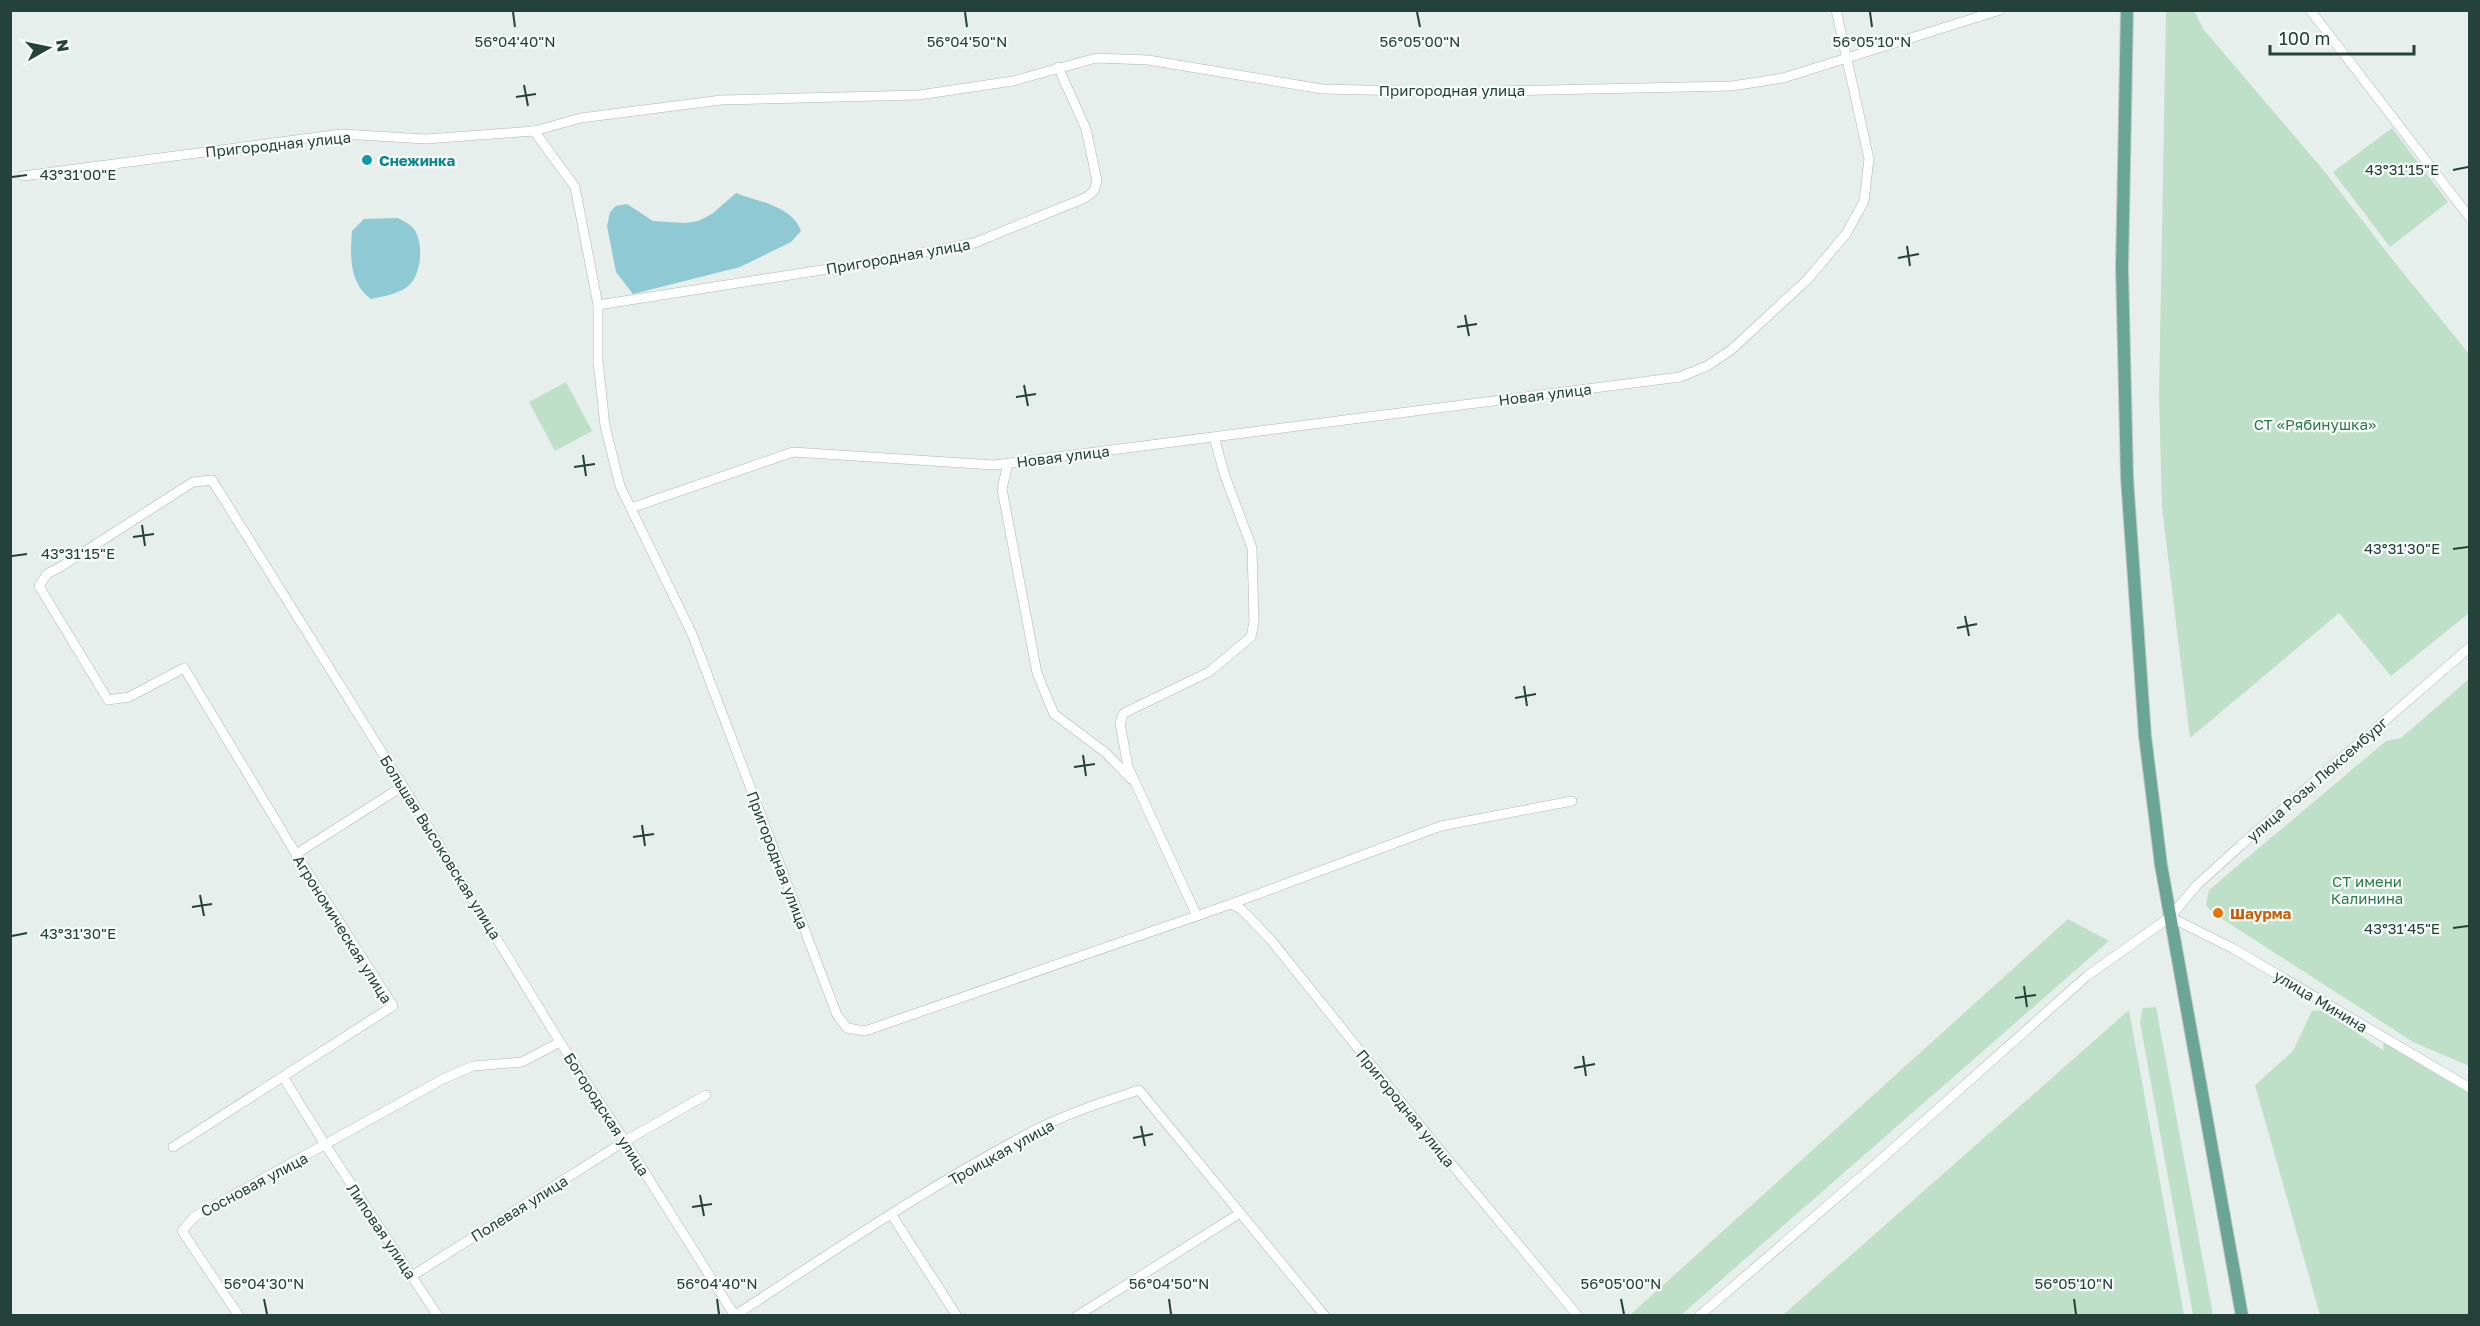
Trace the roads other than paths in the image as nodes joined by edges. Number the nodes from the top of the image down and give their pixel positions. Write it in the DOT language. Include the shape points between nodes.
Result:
graph roads {
  1 [pos="1836,10"];
  2 [pos="2000,10"];
  3 [pos="2127,10"];
  4 [pos="2310,10"];
  5 [pos="1846,58"];
  6 [pos="1058,68"];
  7 [pos="534,131"];
  8 [pos="23,176"];
  9 [pos="2469,218"];
  10 [pos="598,305"];
  11 [pos="1214,437"];
  12 [pos="1008,463"];
  13 [pos="631,508"];
  14 [pos="2469,647"];
  15 [pos="216,720"];
  16 [pos="1135,783"];
  17 [pos="403,786"];
  18 [pos="1572,801"];
  19 [pos="296,854"];
  20 [pos="1231,904"];
  21 [pos="1197,916"];
  22 [pos="2170,917"];
  23 [pos="560,1042"];
  24 [pos="284,1077"];
  25 [pos="2469,1088"];
  26 [pos="706,1095"];
  27 [pos="626,1141"];
  28 [pos="326,1146"];
  29 [pos="173,1147"];
  30 [pos="1240,1213"];
  31 [pos="891,1214"];
  32 [pos="412,1276"];
  33 [pos="735,1315"];
  34 [pos="239,1316"];
  35 [pos="438,1316"];
  36 [pos="957,1316"];
  37 [pos="1077,1316"];
  38 [pos="1325,1316"];
  39 [pos="1578,1316"];
  40 [pos="1699,1316"];
  41 [pos="2242,1316"];
  1 -- 5 [label="street, Новая улица"];
  2 -- 5 [label="street, Пригородная улица"];
  3 -- 22 [label="main road" via="2122,268 2127,478 2145,736 2154,825"];
  4 -- 9 [label="street"];
  5 -- 6 [label="street, Пригородная улица" via="1784,78 1732,86 1449,92 1322,89 1148,60 1096,58"];
  5 -- 11 [label="street, Новая улица" via="1869,159 1864,201 1846,234 1807,280 1731,350 1707,366 1680,377"];
  6 -- 7 [label="street, Пригородная улица" via="1013,81 919,95 721,100 581,118"];
  6 -- 10 [label="street, Пригородная улица" via="1086,129 1098,181 1085,198 974,243"];
  7 -- 8 [label="street, Пригородная улица" via="426,139 341,134"];
  7 -- 10 [label="street, Пригородная улица" via="575,187"];
  10 -- 13 [label="street, Пригородная улица" via="598,361 605,426"];
  11 -- 12 [label="street, Новая улица"];
  11 -- 16 [label="street" via="1252,548 1251,637 1209,672 1124,713 1120,723"];
  12 -- 13 [label="street, Новая улица" via="793,452"];
  12 -- 16 [label="street, Новая улица" via="1002,489 1037,673 1054,714 1107,753"];
  13 -- 21 [label="street, Пригородная улица" via="692,633 837,1015 847,1028 865,1031"];
  14 -- 22 [label="street, улица Розы Люксембург" via="2241,845 2197,885"];
  15 -- 17 [label="street, Большая Высоковская улица" via="184,668 129,697 108,700 39,586 47,574 193,482 212,480"];
  15 -- 19 [label="street, Агрономическая улица"];
  16 -- 21 [label="street"];
  17 -- 19 [label="street"];
  17 -- 23 [label="street, Большая Высоковская улица"];
  18 -- 20 [label="street, Пригородная улица" via="1441,826"];
  19 -- 24 [label="street, Агрономическая улица" via="393,1006"];
  20 -- 21 [label="street, Пригородная улица"];
  20 -- 39 [label="street, Пригородная улица" via="1242,909 1271,940"];
  22 -- 25 [label="street, улица Минина" via="2244,955"];
  22 -- 40 [label="street, улица Розы Люксембург" via="2087,976"];
  22 -- 41 [label="main road"];
  23 -- 27 [label="street, Богородская улица"];
  23 -- 28 [label="street, Богородская улица" via="522,1062 473,1066 443,1079"];
  24 -- 28 [label="street, Липовая улица"];
  24 -- 29 [label="street, Агрономическая улица"];
  26 -- 27 [label="street, Полевая улица"];
  27 -- 32 [label="street, Полевая улица"];
  27 -- 33 [label="street, Богородская улица"];
  28 -- 32 [label="street, Липовая улица"];
  28 -- 34 [label="street, Сосновая улица" via="194,1216 182,1231"];
  30 -- 31 [label="street, Троицкая улица" via="1139,1090 1034,1131"];
  30 -- 37 [label="street"];
  30 -- 38 [label="street, Троицкая улица"];
  31 -- 33 [label="street, Троицкая улица"];
  31 -- 36 [label="street"];
  32 -- 35 [label="street, Липовая улица"];
}
